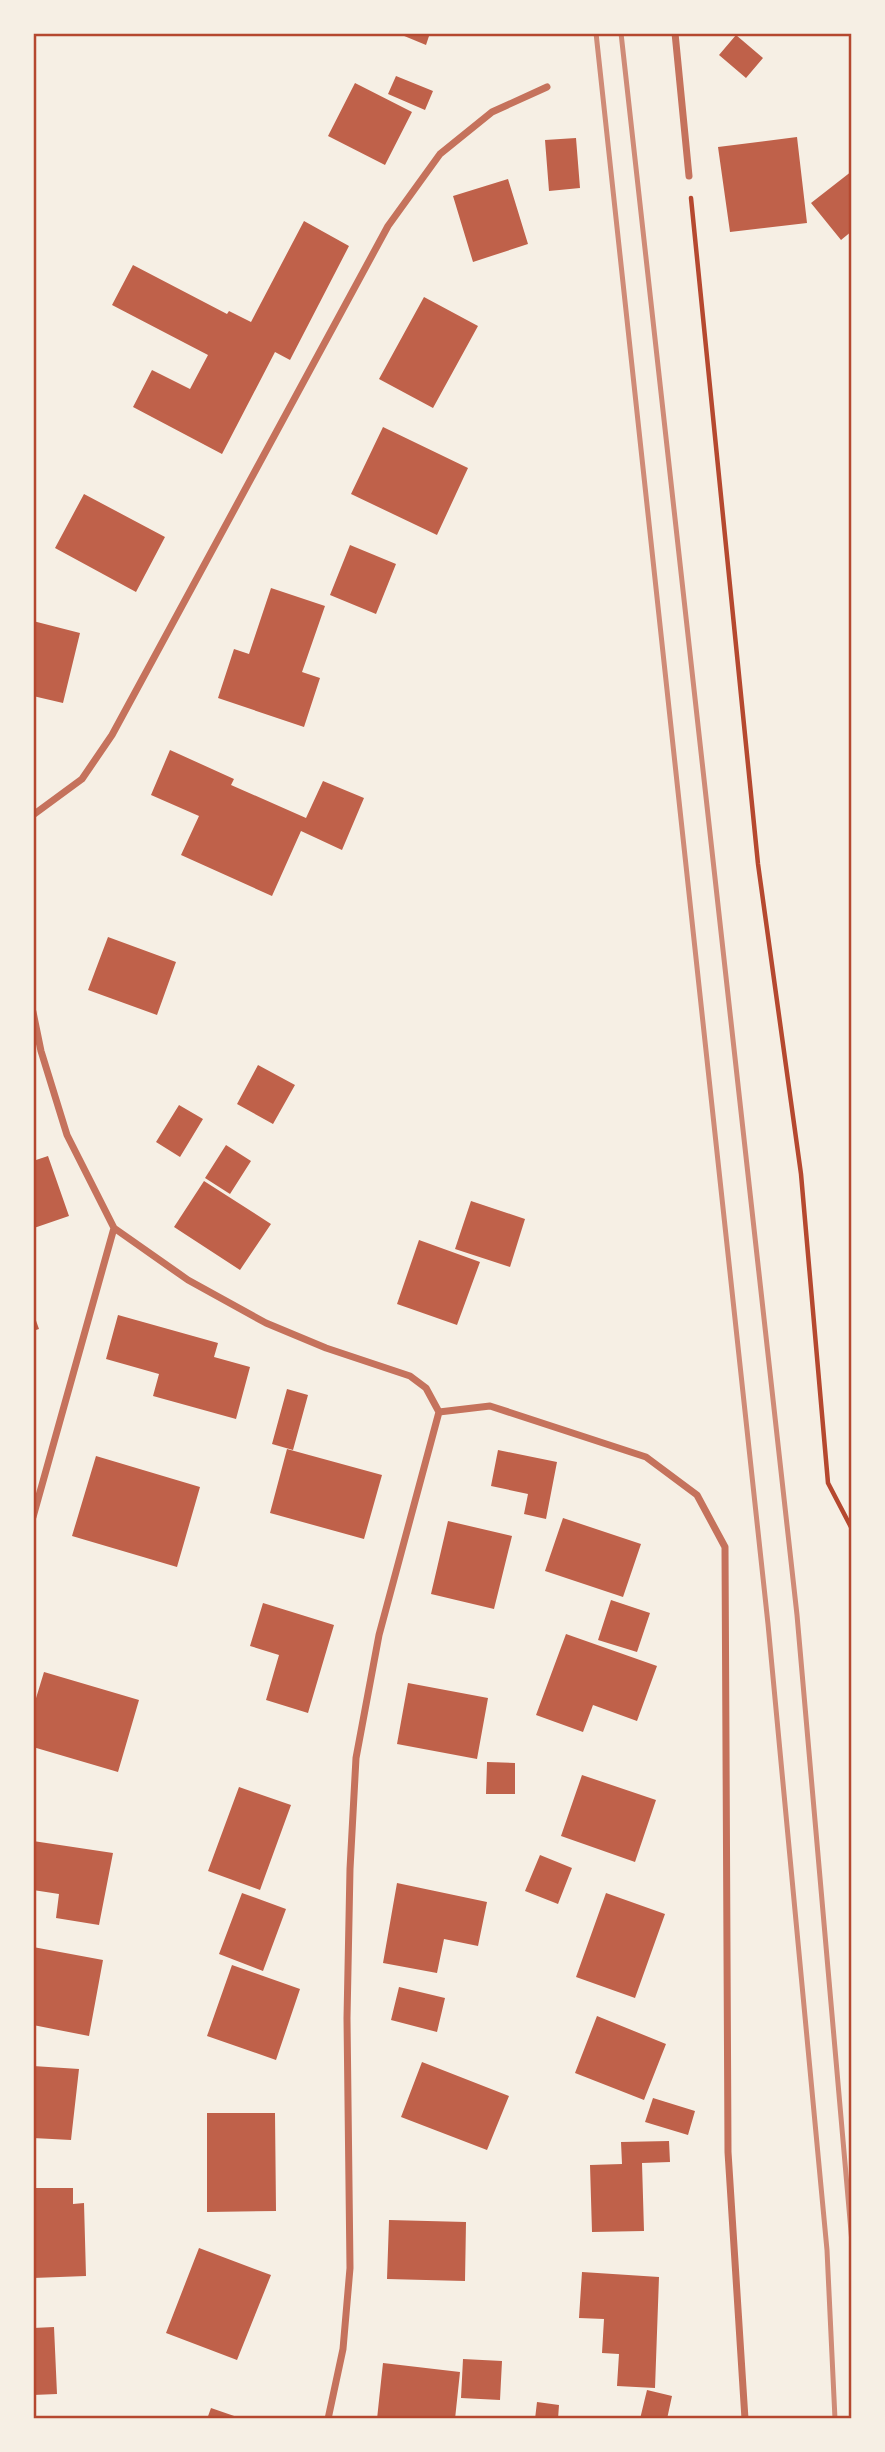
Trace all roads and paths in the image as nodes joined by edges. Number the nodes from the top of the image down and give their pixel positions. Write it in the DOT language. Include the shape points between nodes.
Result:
graph roads {
  1 [pos="675,33"];
  2 [pos="547,87"];
  3 [pos="689,176"];
  4 [pos="33,815"];
  5 [pos="33,1012"];
  6 [pos="114,1228"];
  7 [pos="439,1412"];
  8 [pos="33,1517"];
  9 [pos="852,1529"];
  10 [pos="328,2419"];
  11 [pos="744,2419"];
  1 -- 3 [label="street"];
  2 -- 4 [label="street" via="492,111 440,155 388,226 112,735 82,779"];
  3 -- 9 [label="path" via="758,864 801,1174 828,1483"];
  5 -- 6 [label="street" via="67,1135"];
  6 -- 7 [label="street" via="188,1280 266,1323 410,1376 426,1388"];
  6 -- 8 [label="street"];
  7 -- 10 [label="street" via="379,1635 356,1758 347,2018 350,2268 342,2350"];
  7 -- 11 [label="street" via="491,1406 646,1457 697,1495 725,1547 728,2152"];
}
